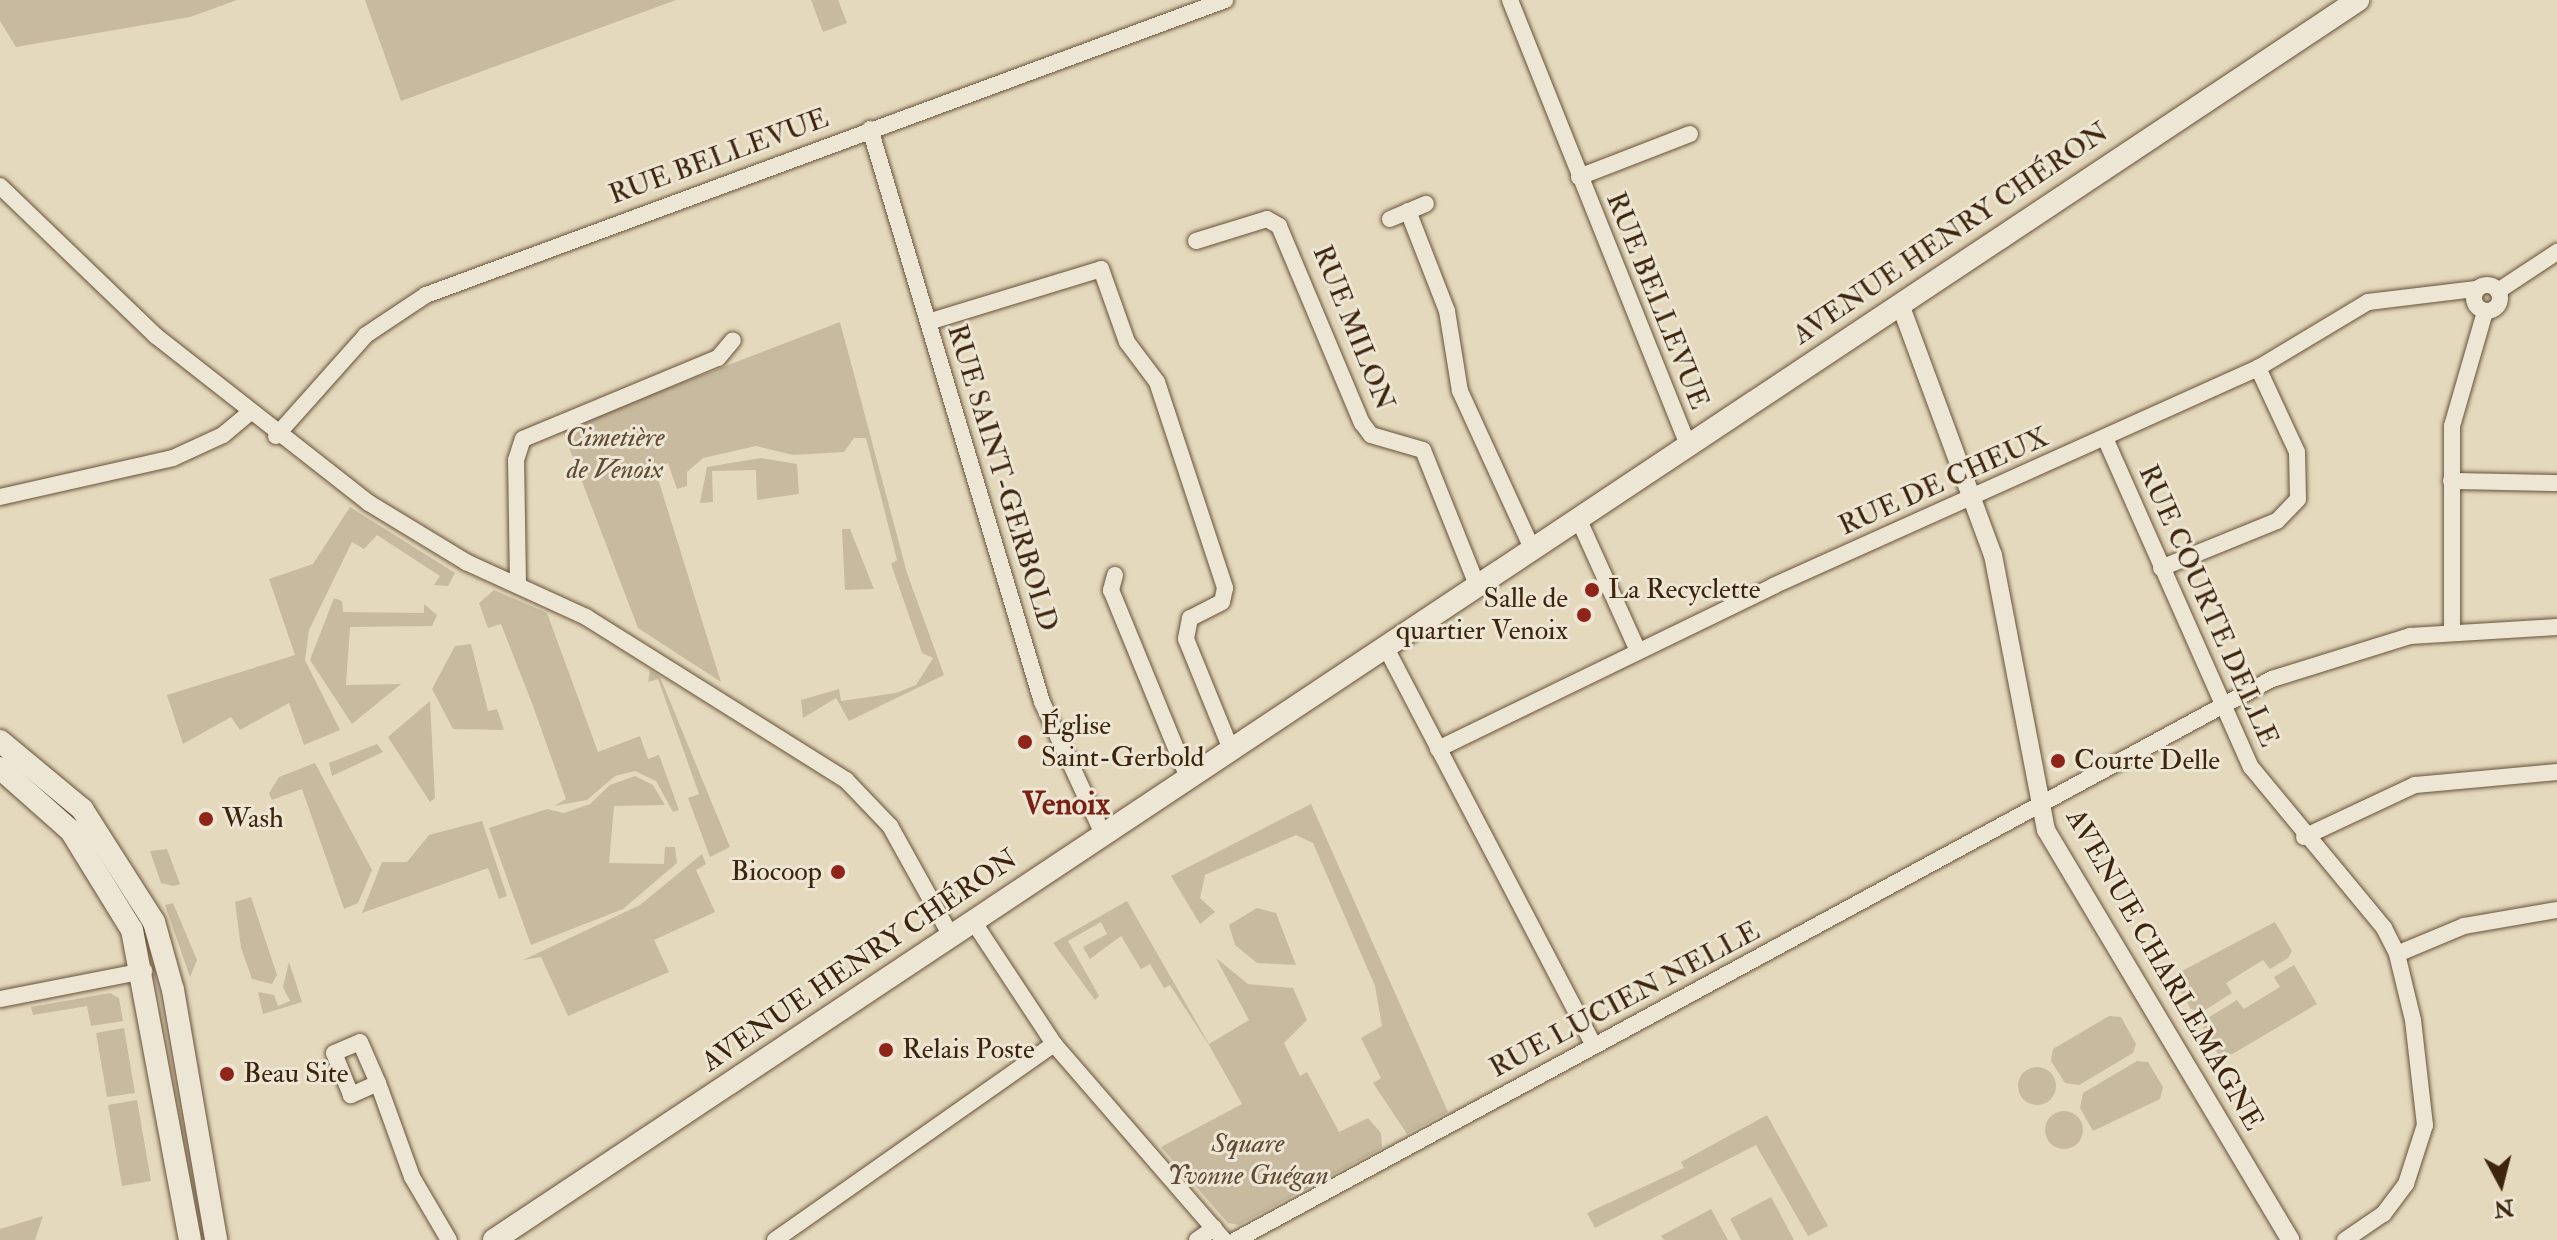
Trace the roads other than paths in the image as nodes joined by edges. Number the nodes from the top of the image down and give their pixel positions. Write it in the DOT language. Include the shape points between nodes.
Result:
graph roads {
  1 [pos="1225,0"];
  2 [pos="1510,0"];
  3 [pos="2358,0"];
  4 [pos="870,129"];
  5 [pos="1690,134"];
  6 [pos="1579,177"];
  7 [pos="0,186"];
  8 [pos="1426,204"];
  9 [pos="1408,211"];
  10 [pos="1390,219"];
  11 [pos="1196,241"];
  12 [pos="2557,252"];
  13 [pos="2476,289"];
  14 [pos="2498,291"];
  15 [pos="1900,304"];
  16 [pos="2485,312"];
  17 [pos="928,322"];
  18 [pos="733,340"];
  19 [pos="2258,368"];
  20 [pos="249,413"];
  21 [pos="276,436"];
  22 [pos="2105,438"];
  23 [pos="1688,444"];
  24 [pos="2451,481"];
  25 [pos="2557,483"];
  26 [pos="0,497"];
  27 [pos="1977,499"];
  28 [pos="1578,518"];
  29 [pos="1532,548"];
  30 [pos="2161,568"];
  31 [pos="1115,575"];
  32 [pos="518,584"];
  33 [pos="1477,585"];
  34 [pos="2557,627"];
  35 [pos="2452,629"];
  36 [pos="1385,646"];
  37 [pos="1638,651"];
  38 [pos="2219,705"];
  39 [pos="0,741"];
  40 [pos="1231,749"];
  41 [pos="1438,749"];
  42 [pos="0,768"];
  43 [pos="2557,772"];
  44 [pos="1188,778"];
  45 [pos="2038,806"];
  46 [pos="1103,834"];
  47 [pos="2304,837"];
  48 [pos="2557,910"];
  49 [pos="973,921"];
  50 [pos="951,936"];
  51 [pos="2397,954"];
  52 [pos="144,971"];
  53 [pos="0,999"];
  54 [pos="1054,1044"];
  55 [pos="1594,1046"];
  56 [pos="378,1083"];
  57 [pos="1219,1234"];
  58 [pos="190,1240"];
  59 [pos="216,1240"];
  60 [pos="449,1240"];
  61 [pos="494,1240"];
  62 [pos="775,1240"];
  63 [pos="1197,1240"];
  64 [pos="1236,1240"];
  65 [pos="2290,1240"];
  66 [pos="2345,1240"];
  1 -- 4 [label="street, RUE BELLEVUE"];
  2 -- 6 [label="street, RUE BELLEVUE"];
  3 -- 15 [label="main road, AVENUE HENRY CHÉRON"];
  4 -- 17 [label="street, RUE SAINT-GERBOLD"];
  4 -- 21 [label="street, RUE BELLEVUE" via="426,295 366,335"];
  5 -- 6 [label="street, RUE BELLEVUE"];
  6 -- 23 [label="street, RUE BELLEVUE"];
  7 -- 20 [label="street" via="156,336"];
  8 -- 9 [label="street"];
  9 -- 10 [label="street"];
  9 -- 29 [label="street" via="1447,311 1460,391"];
  11 -- 33 [label="street, RUE MILON" via="1267,219 1279,226 1362,423 1371,435 1423,450"];
  12 -- 14 [label="street"];
  13 -- 14 [label="street, RUE DE CHEUX"];
  13 -- 16 [label="street" via="2473,301"];
  13 -- 19 [label="street, RUE DE CHEUX" via="2368,302"];
  14 -- 16 [label="street" via="2499,304"];
  15 -- 23 [label="main road, AVENUE HENRY CHÉRON"];
  15 -- 27 [label="street, AVENUE CHARLEMAGNE"];
  16 -- 24 [label="street" via="2457,395"];
  17 -- 40 [label="street" via="1101,269 1127,342 1157,382 1225,588 1222,602 1190,618 1186,639"];
  17 -- 46 [label="street, RUE SAINT-GERBOLD" via="1042,702"];
  18 -- 32 [label="street" via="718,358 523,439 516,460"];
  19 -- 22 [label="street, RUE DE CHEUX"];
  19 -- 30 [label="street" via="2297,452 2298,499 2277,521"];
  20 -- 21 [label="street"];
  20 -- 26 [label="street" via="223,435 173,458"];
  21 -- 32 [label="street" via="414,534"];
  22 -- 27 [label="street, RUE DE CHEUX"];
  22 -- 30 [label="street, RUE COURTE DELLE"];
  23 -- 28 [label="main road, AVENUE HENRY CHÉRON"];
  24 -- 25 [label="street"];
  24 -- 35 [label="street"];
  27 -- 37 [label="street, RUE DE CHEUX"];
  27 -- 45 [label="street, AVENUE CHARLEMAGNE" via="1998,575"];
  28 -- 29 [label="main road, AVENUE HENRY CHÉRON"];
  28 -- 37 [label="street"];
  29 -- 33 [label="main road, AVENUE HENRY CHÉRON"];
  30 -- 38 [label="street, RUE COURTE DELLE"];
  31 -- 44 [label="street" via="1111,590"];
  32 -- 50 [label="street" via="596,623 846,780 890,826"];
  33 -- 36 [label="main road, AVENUE HENRY CHÉRON"];
  34 -- 35 [label="street, RUE LUCIEN NELLE"];
  35 -- 38 [label="street, RUE LUCIEN NELLE" via="2323,660"];
  36 -- 40 [label="main road, AVENUE HENRY CHÉRON"];
  36 -- 41 [label="street"];
  37 -- 41 [label="street, RUE DE CHEUX"];
  38 -- 45 [label="street, RUE LUCIEN NELLE"];
  38 -- 47 [label="street, RUE COURTE DELLE" via="2251,767"];
  39 -- 59 [label="main road" via="82,809 154,922 173,990"];
  40 -- 44 [label="main road, AVENUE HENRY CHÉRON"];
  41 -- 55 [label="street"];
  42 -- 52 [label="main road" via="35,793 95,861 132,930"];
  43 -- 47 [label="street" via="2415,785"];
  44 -- 46 [label="main road, AVENUE HENRY CHÉRON"];
  45 -- 55 [label="street, RUE LUCIEN NELLE"];
  45 -- 65 [label="street, AVENUE CHARLEMAGNE" via="2077,885"];
  46 -- 49 [label="main road, AVENUE HENRY CHÉRON"];
  47 -- 51 [label="street, RUE COURTE DELLE" via="2384,928"];
  48 -- 51 [label="street" via="2464,926"];
  49 -- 50 [label="main road, AVENUE HENRY CHÉRON"];
  49 -- 54 [label="street"];
  50 -- 61 [label="main road, AVENUE HENRY CHÉRON"];
  51 -- 66 [label="street, RUE COURTE DELLE" via="2415,1031 2425,1125 2406,1184 2383,1214"];
  52 -- 53 [label="street"];
  52 -- 58 [label="main road"];
  54 -- 57 [label="street"];
  54 -- 62 [label="street"];
  55 -- 64 [label="street, RUE LUCIEN NELLE"];
  56 -- 60 [label="street" via="412,1177"];
  57 -- 63 [label="street"];
}
